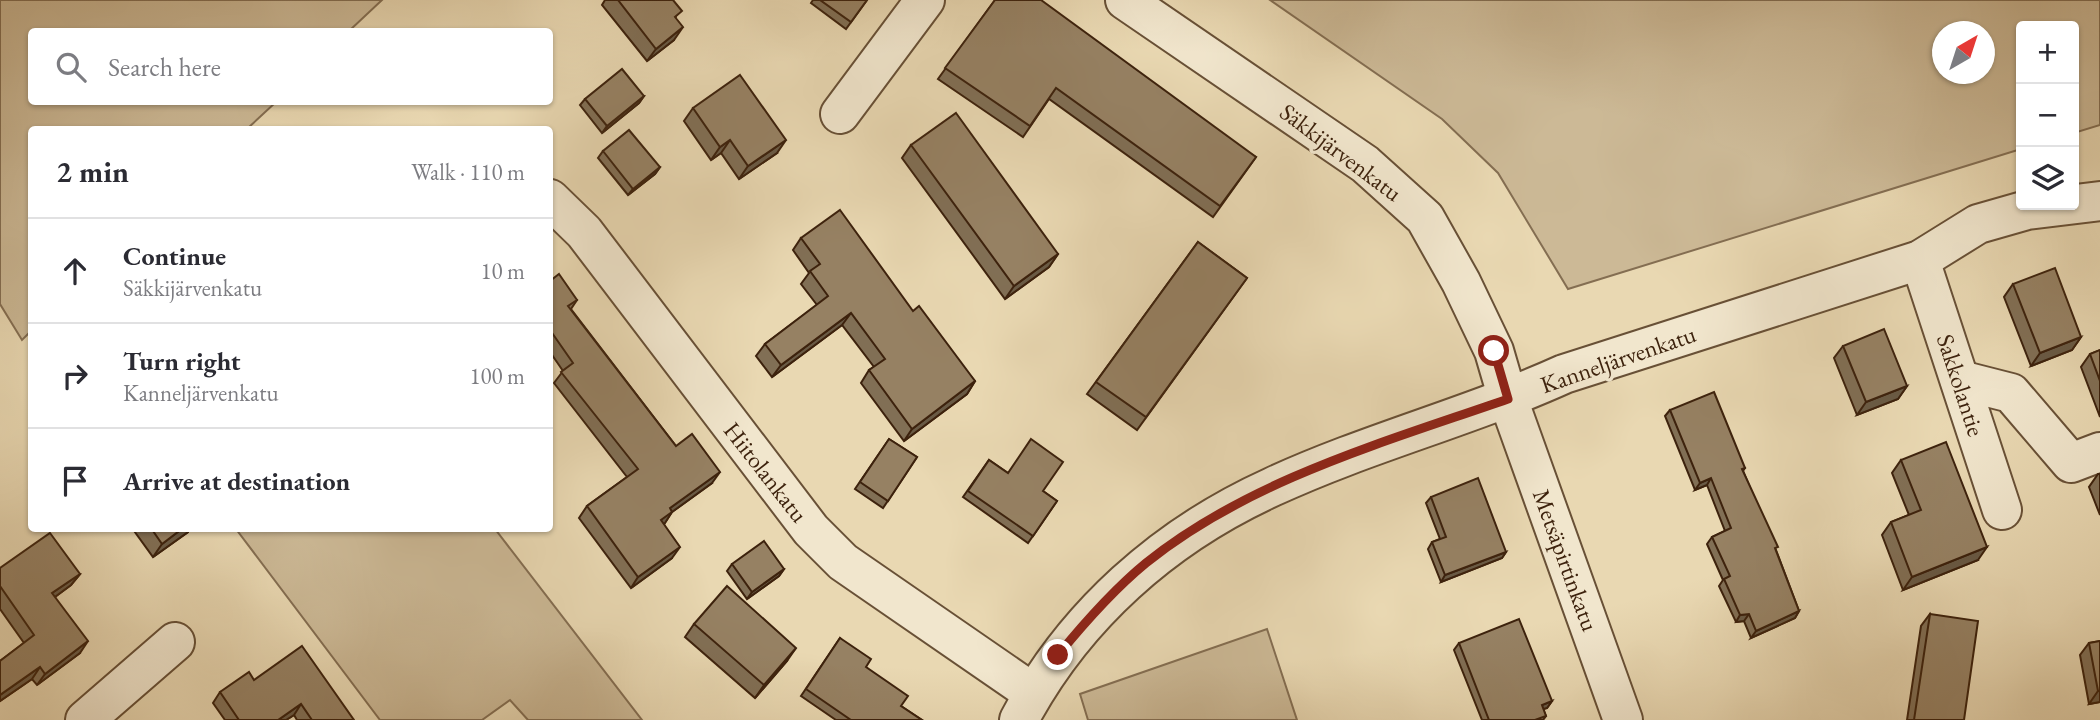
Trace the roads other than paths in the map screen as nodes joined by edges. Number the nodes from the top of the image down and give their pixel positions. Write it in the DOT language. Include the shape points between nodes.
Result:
graph roads {
  1 [pos="925,0"];
  2 [pos="1125,0"];
  3 [pos="840,114"];
  4 [pos="2100,201"];
  5 [pos="553,202"];
  6 [pos="1920,260"];
  7 [pos="1961,380"];
  8 [pos="1508,399"];
  9 [pos="2100,452"];
  10 [pos="2002,510"];
  11 [pos="175,642"];
  12 [pos="1026,706"];
  13 [pos="85,720"];
  14 [pos="1623,720"];
  1 -- 3 [label="street"];
  2 -- 8 [label="street, Säkkijärvenkatu" via="1365,164 1425,218 1494,351"];
  4 -- 6 [label="street, Kanneljärvenkatu" via="2027,210 1978,224"];
  5 -- 12 [label="street, Hiitolankatu" via="592,242 811,530 843,562"];
  6 -- 7 [label="street, Sakkolantie"];
  6 -- 8 [label="street, Kanneljärvenkatu" via="1564,374"];
  7 -- 9 [label="street" via="2011,393 2071,463"];
  7 -- 10 [label="street, Sakkolantie"];
  8 -- 12 [label="street, Kanneljärvenkatu" via="1271,487 1180,539 1102,603 1058,655"];
  8 -- 14 [label="street, Metsäpirtinkatu"];
  11 -- 13 [label="street"];
}
